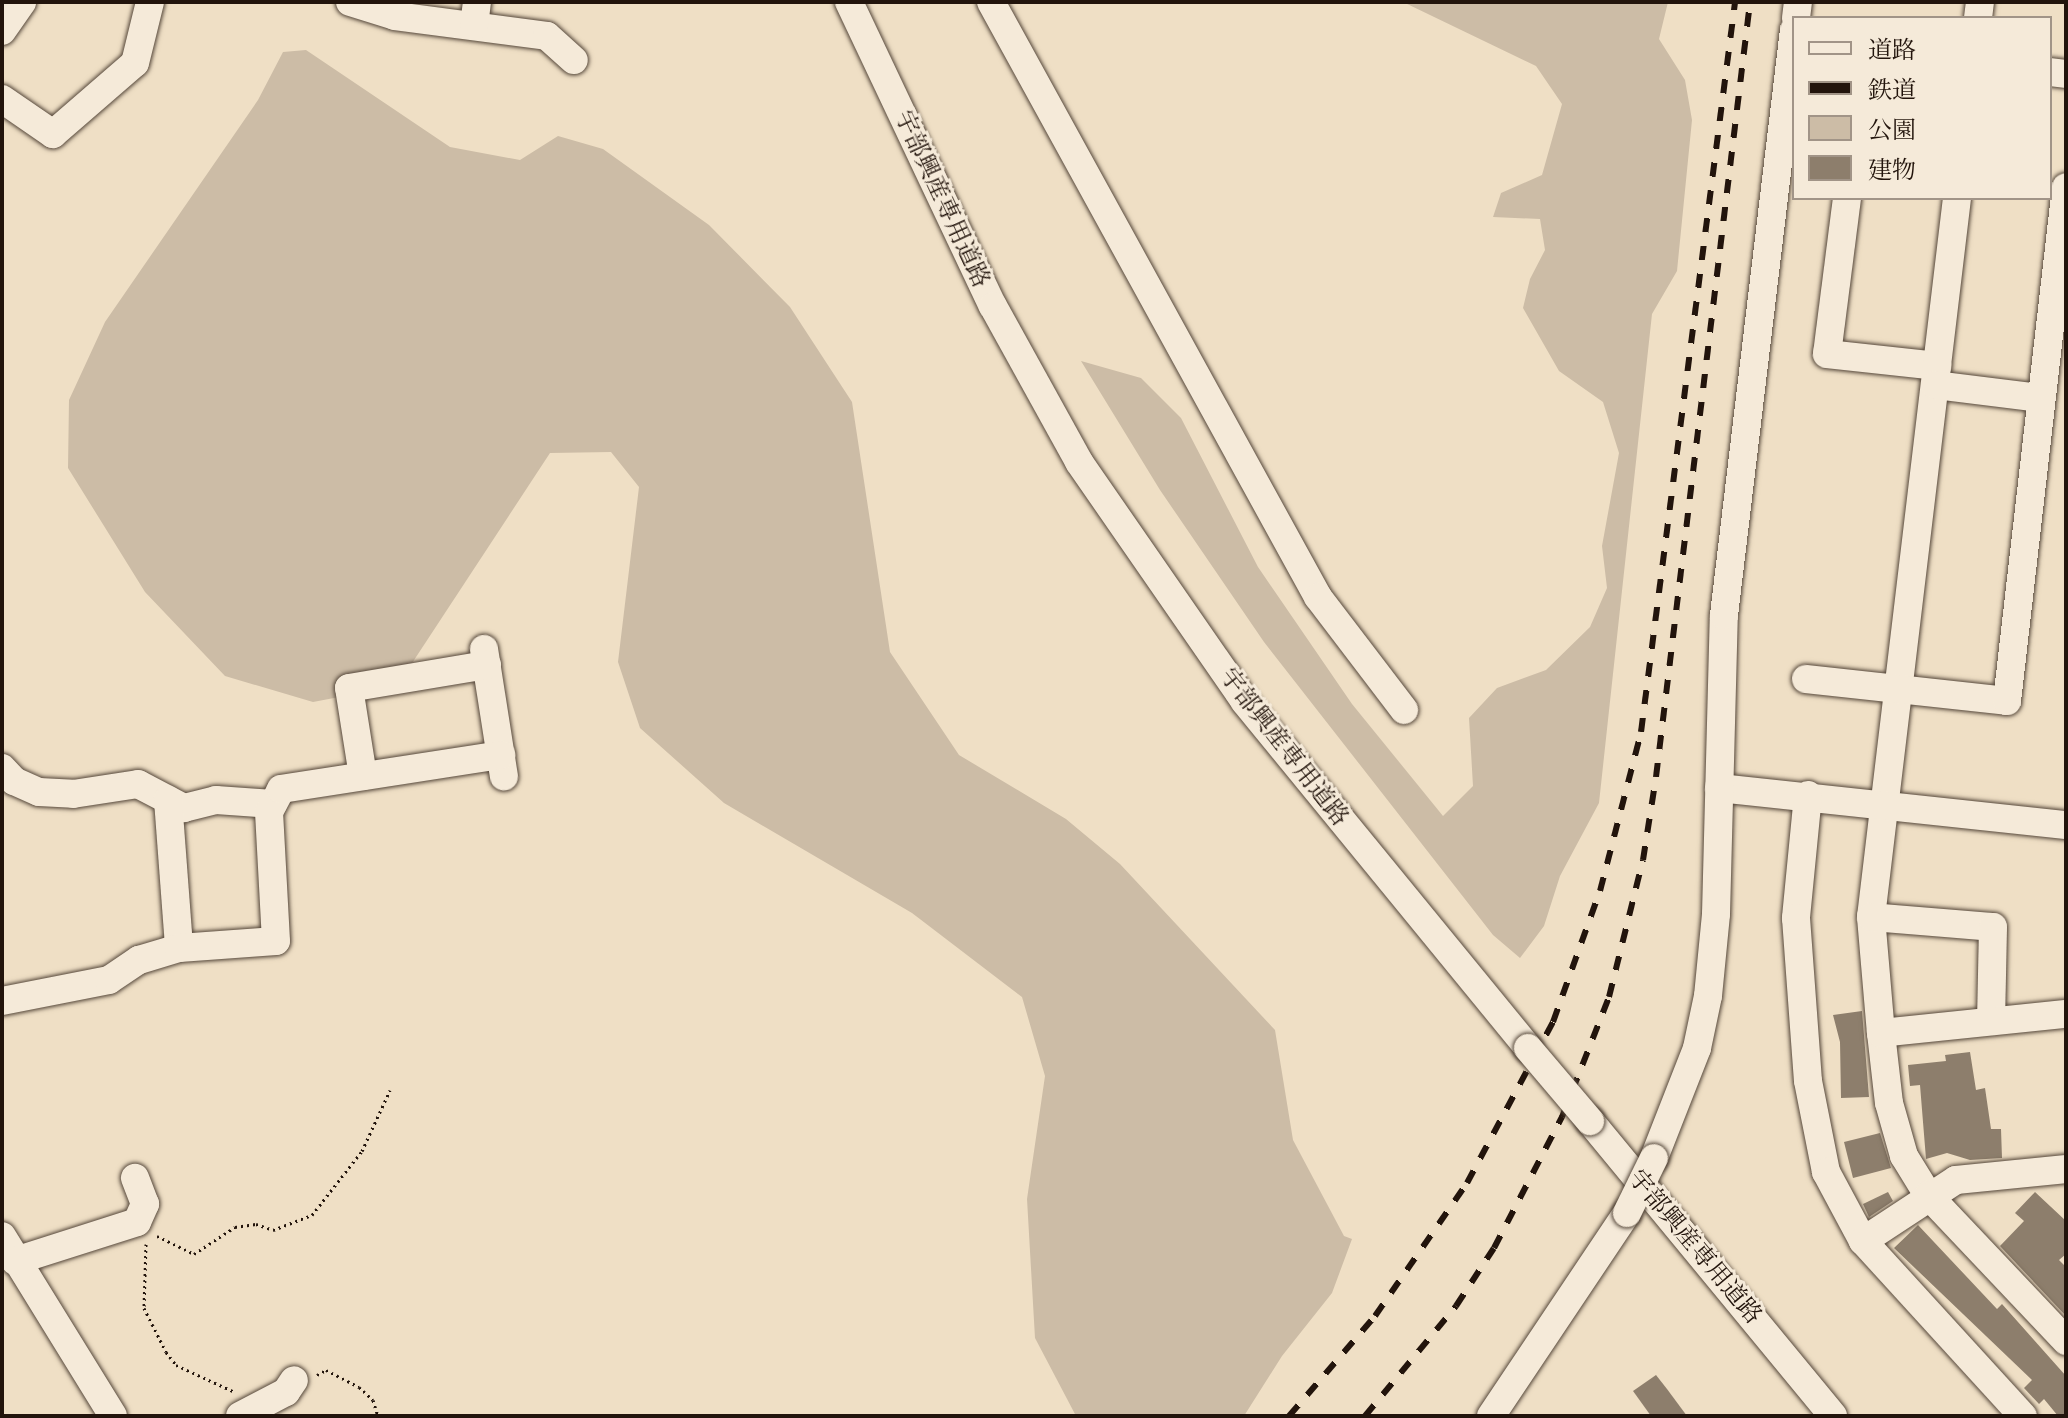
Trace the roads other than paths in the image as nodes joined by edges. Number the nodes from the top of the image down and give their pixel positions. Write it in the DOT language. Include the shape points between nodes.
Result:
graph roads {
  1 [pos="22,2"];
  2 [pos="150,2"];
  3 [pos="350,2"];
  4 [pos="849,2"];
  5 [pos="991,2"];
  6 [pos="476,14"];
  7 [pos="2,31"];
  8 [pos="1792,46"];
  9 [pos="574,60"];
  10 [pos="2,99"];
  11 [pos="2066,187"];
  12 [pos="1847,200"];
  13 [pos="1957,200"];
  14 [pos="1936,375"];
  15 [pos="2051,383"];
  16 [pos="1806,679"];
  17 [pos="1899,691"];
  18 [pos="1404,710"];
  19 [pos="2,768"];
  20 [pos="363,776"];
  21 [pos="1719,788"];
  22 [pos="1808,795"];
  23 [pos="168,800"];
  24 [pos="1883,802"];
  25 [pos="273,804"];
  26 [pos="2066,825"];
  27 [pos="1871,917"];
  28 [pos="179,948"];
  29 [pos="2,1001"];
  30 [pos="2066,1014"];
  31 [pos="1991,1021"];
  32 [pos="1881,1033"];
  33 [pos="2056,1170"];
  34 [pos="135,1178"];
  35 [pos="2066,1193"];
  36 [pos="1928,1195"];
  37 [pos="1863,1241"];
  38 [pos="8,1248"];
  39 [pos="2066,1341"];
  40 [pos="303,1382"];
  41 [pos="247,1410"];
  42 [pos="113,1416"];
  43 [pos="1491,1416"];
  44 [pos="1833,1416"];
  45 [pos="2023,1416"];
  1 -- 7 [label="street"];
  2 -- 10 [label="street" via="135,63 53,134"];
  3 -- 6 [label="street" via="395,16"];
  4 -- 44 [label="street, 宇部興産専用道路, bridge" via="993,306 1079,462 1245,702"];
  5 -- 18 [label="street" via="1318,597"];
  6 -- 9 [label="street" via="547,36"];
  8 -- 21 [label="street" via="1733,513"];
  11 -- 15 [label="street"];
  12 -- 14 [label="street" via="1827,354"];
  13 -- 14 [label="street"];
  14 -- 15 [label="street"];
  14 -- 17 [label="street"];
  15 -- 17 [label="street" via="2007,701"];
  16 -- 17 [label="street"];
  17 -- 24 [label="street"];
  19 -- 23 [label="street" via="14,781 39,792 73,794 138,784"];
  20 -- 20 [label="street" via="502,765 486,657 349,688"];
  20 -- 25 [label="street" via="281,789"];
  21 -- 22 [label="street"];
  21 -- 43 [label="street, bridge" via="1708,996 1697,1048 1627,1213"];
  22 -- 24 [label="street"];
  22 -- 37 [label="street" via="1796,918 1812,1118 1826,1172"];
  23 -- 25 [label="street" via="184,808 216,800"];
  23 -- 28 [label="street"];
  24 -- 26 [label="street"];
  24 -- 27 [label="street"];
  25 -- 28 [label="street" via="269,812 276,941"];
  27 -- 31 [label="street" via="1993,927"];
  27 -- 32 [label="street"];
  28 -- 29 [label="street" via="139,960 109,980"];
  30 -- 31 [label="street"];
  31 -- 32 [label="street"];
  32 -- 36 [label="street" via="1889,1103 1904,1156"];
  33 -- 35 [label="street"];
  33 -- 36 [label="street" via="1956,1180"];
  34 -- 38 [label="street" via="145,1204 137,1222"];
  36 -- 37 [label="street"];
  36 -- 39 [label="street"];
  37 -- 45 [label="street"];
  38 -- 42 [label="street"];
  40 -- 41 [label="street"];
}
